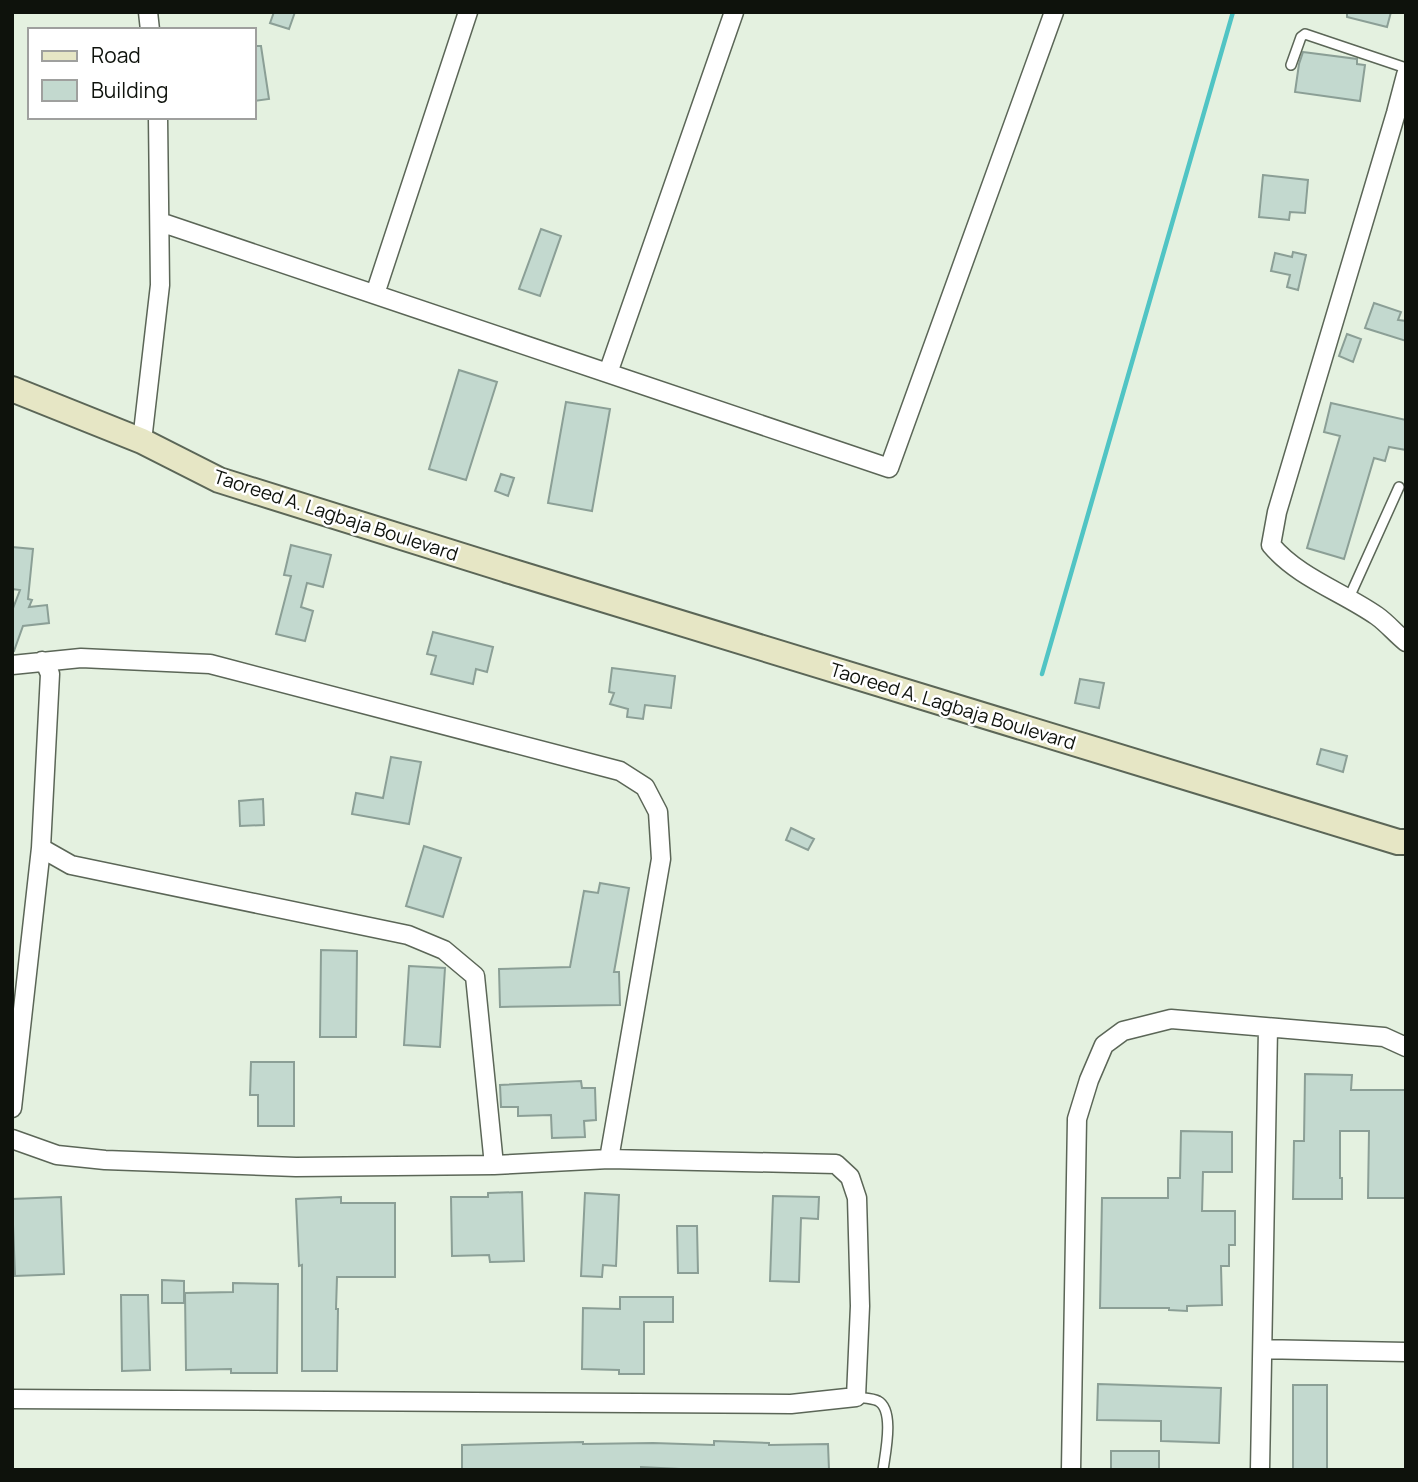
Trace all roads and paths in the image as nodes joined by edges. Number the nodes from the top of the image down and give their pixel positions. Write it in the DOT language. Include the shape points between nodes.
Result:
graph roads {
  1 [pos="468,12"];
  2 [pos="734,12"];
  3 [pos="1054,12"];
  4 [pos="1291,65"];
  5 [pos="1406,68"];
  6 [pos="1406,75"];
  7 [pos="1401,114"];
  8 [pos="158,119"];
  9 [pos="160,222"];
  10 [pos="375,294"];
  11 [pos="608,373"];
  12 [pos="12,388"];
  13 [pos="142,441"];
  14 [pos="1399,487"];
  15 [pos="507,570"];
  16 [pos="1348,600"];
  17 [pos="669,620"];
  18 [pos="1406,642"];
  19 [pos="42,661"];
  20 [pos="12,665"];
  21 [pos="1403,844"];
  22 [pos="41,848"];
  23 [pos="1268,1028"];
  24 [pos="1406,1047"];
  25 [pos="12,1108"];
  26 [pos="12,1139"];
  27 [pos="609,1159"];
  28 [pos="494,1165"];
  29 [pos="1263,1349"];
  30 [pos="1406,1352"];
  31 [pos="856,1396"];
  32 [pos="12,1399"];
  33 [pos="883,1470"];
  34 [pos="1071,1470"];
  35 [pos="1260,1470"];
  1 -- 10 [label="street"];
  2 -- 11 [label="street"];
  3 -- 11 [label="street" via="889,468"];
  4 -- 5 [label="lane" via="1305,34"];
  6 -- 7 [label="street"];
  7 -- 16 [label="street" via="1281,498 1271,545 1282,558"];
  8 -- 9 [label="street"];
  9 -- 10 [label="street"];
  9 -- 13 [label="street" via="160,285"];
  10 -- 11 [label="street"];
  12 -- 13 [label="street, Taoreed A. Lagbaja Boulevard"];
  13 -- 15 [label="street, Taoreed A. Lagbaja Boulevard" via="219,480"];
  14 -- 16 [label="lane"];
  15 -- 17 [label="street, Taoreed A. Lagbaja Boulevard"];
  15 -- 21 [label="street, Taoreed A. Lagbaja Boulevard"];
  16 -- 18 [label="street" via="1377,616"];
  19 -- 20 [label="street"];
  19 -- 22 [label="street" via="50,674"];
  19 -- 27 [label="street" via="81,658 210,664 620,771 645,787 658,813 661,859"];
  22 -- 25 [label="street"];
  22 -- 28 [label="street" via="71,865 408,935 444,950 475,976"];
  23 -- 24 [label="street" via="1384,1037"];
  23 -- 29 [label="street"];
  23 -- 34 [label="street" via="1171,1019 1123,1031 1104,1045 1077,1119"];
  26 -- 28 [label="street" via="57,1155 105,1160 296,1167"];
  27 -- 28 [label="street"];
  27 -- 31 [label="street" via="836,1164 850,1177 857,1198 860,1306"];
  29 -- 30 [label="street"];
  29 -- 35 [label="street"];
  31 -- 32 [label="street" via="791,1404"];
  31 -- 33 [label="lane" via="879,1401 887,1410"];
}
